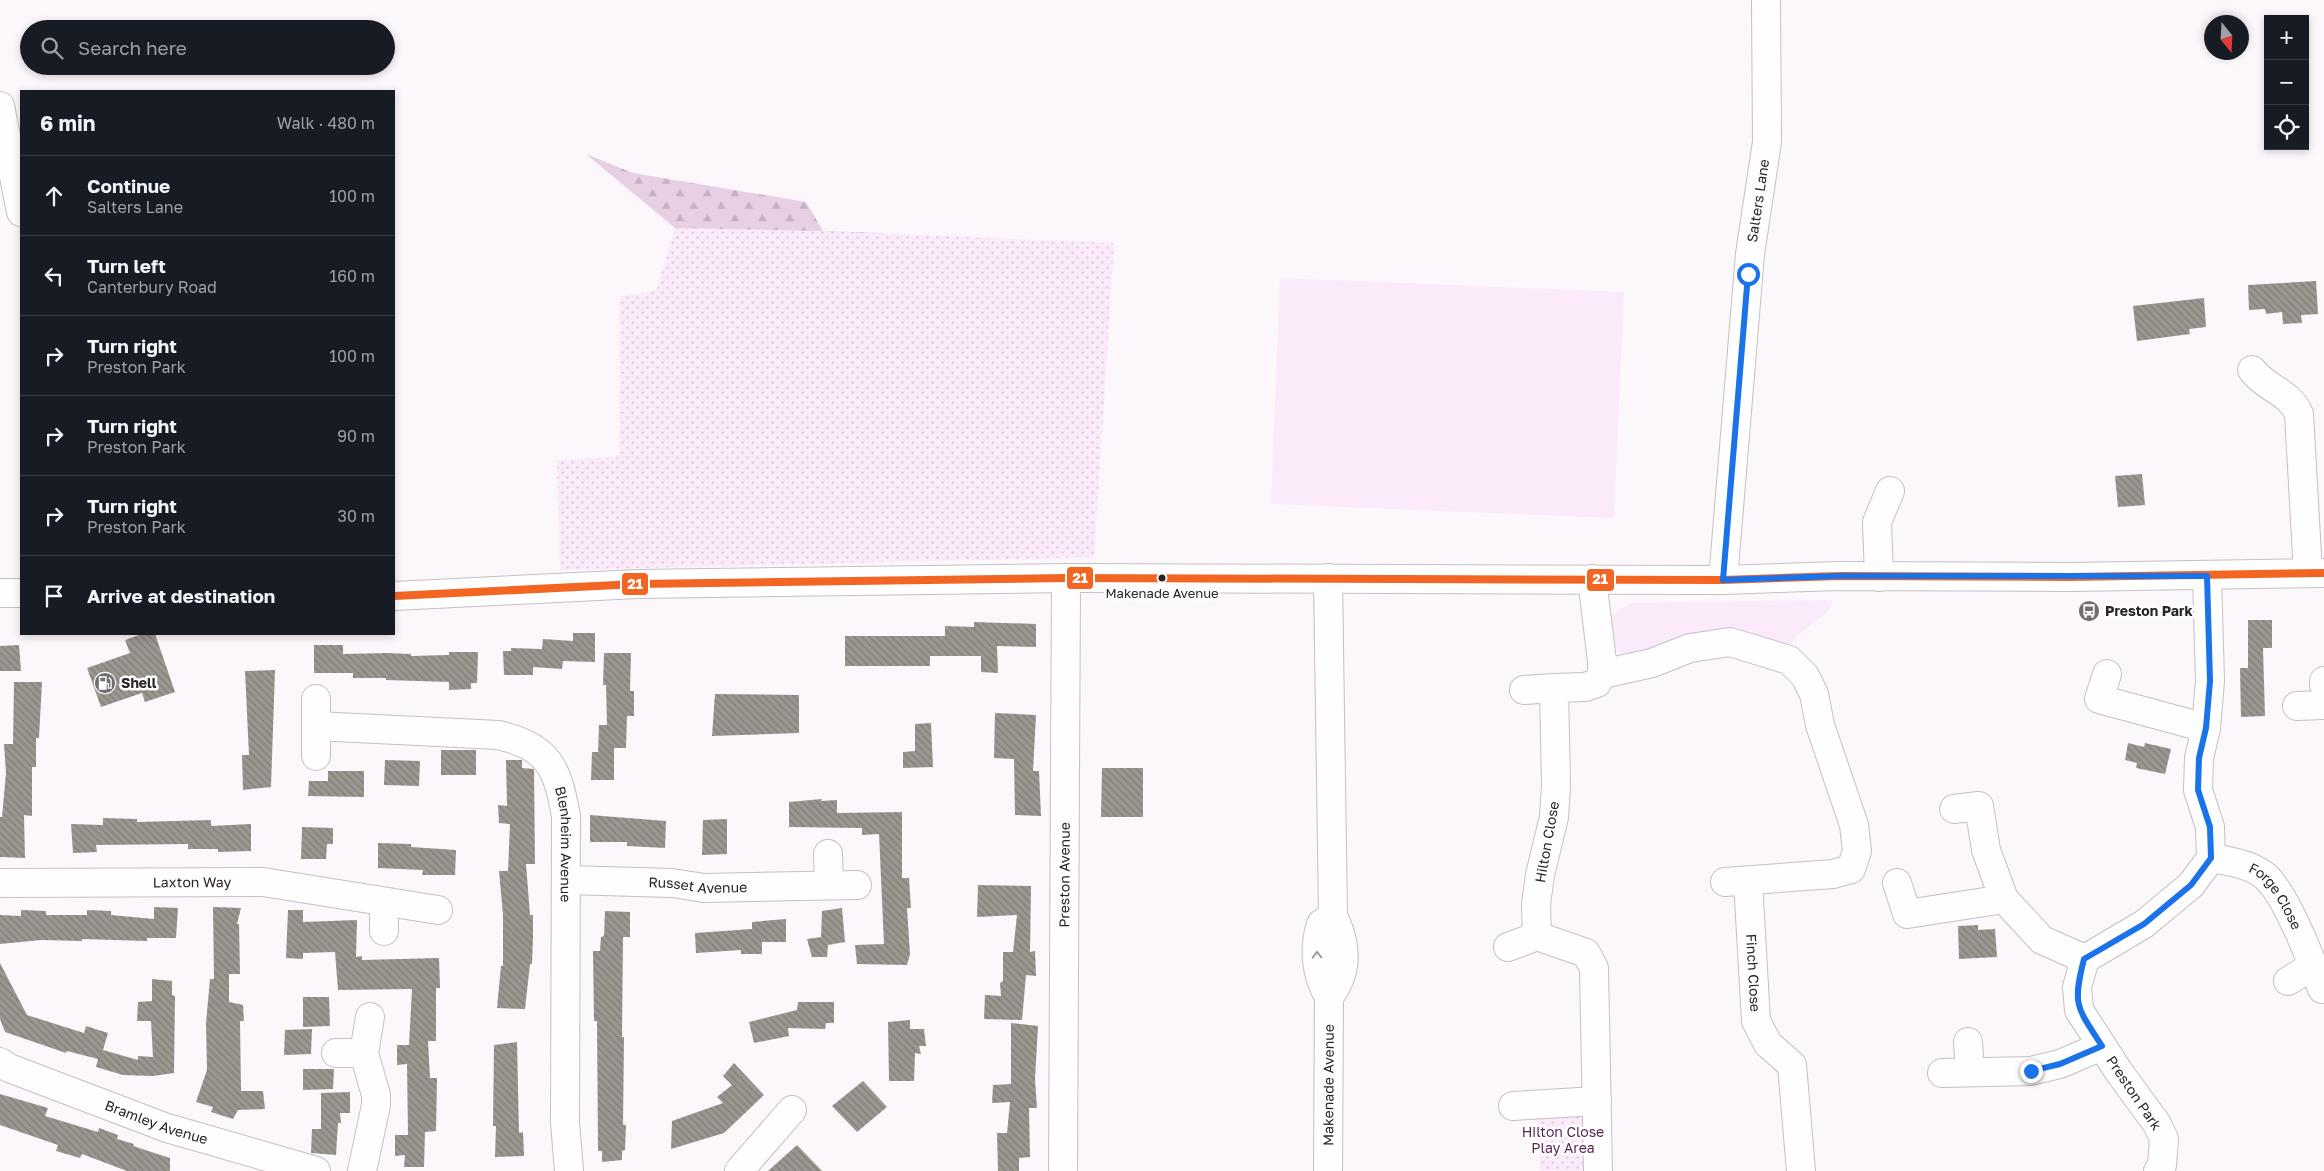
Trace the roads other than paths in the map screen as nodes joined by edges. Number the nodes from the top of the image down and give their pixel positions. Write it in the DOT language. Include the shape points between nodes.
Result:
graph roads {
  1 [pos="1766,0"];
  2 [pos="0,106"];
  3 [pos="20,207"];
  4 [pos="2252,370"];
  5 [pos="1890,491"];
  6 [pos="2316,573"];
  7 [pos="2207,576"];
  8 [pos="1879,577"];
  9 [pos="1066,578"];
  10 [pos="1328,578"];
  11 [pos="1592,579"];
  12 [pos="1723,580"];
  13 [pos="0,593"];
  14 [pos="20,593"];
  15 [pos="395,596"];
  16 [pos="1602,674"];
  17 [pos="2107,674"];
  18 [pos="2324,681"];
  19 [pos="2324,685"];
  20 [pos="1554,688"];
  21 [pos="1524,690"];
  22 [pos="316,699"];
  23 [pos="2324,705"];
  24 [pos="2297,706"];
  25 [pos="316,726"];
  26 [pos="2206,728"];
  27 [pos="316,756"];
  28 [pos="1954,809"];
  29 [pos="828,854"];
  30 [pos="2211,858"];
  31 [pos="567,880"];
  32 [pos="1897,882"];
  33 [pos="0,883"];
  34 [pos="829,885"];
  35 [pos="858,885"];
  36 [pos="2004,899"];
  37 [pos="384,902"];
  38 [pos="438,910"];
  39 [pos="384,931"];
  40 [pos="1537,936"];
  41 [pos="1508,947"];
  42 [pos="2084,959"];
  43 [pos="2288,981"];
  44 [pos="370,1017"];
  45 [pos="1968,1042"];
  46 [pos="2102,1046"];
  47 [pos="336,1053"];
  48 [pos="364,1053"];
  49 [pos="0,1062"];
  50 [pos="1970,1071"];
  51 [pos="1942,1073"];
  52 [pos="1597,1101"];
  53 [pos="1512,1106"];
  54 [pos="792,1110"];
  55 [pos="316,1171"];
  56 [pos="362,1171"];
  57 [pos="569,1171"];
  58 [pos="740,1171"];
  59 [pos="1063,1171"];
  60 [pos="1328,1171"];
  61 [pos="1598,1171"];
  62 [pos="1800,1171"];
  63 [pos="2158,1171"];
  1 -- 12 [label="street, Salters Lane" via="1767,142 1750,254"];
  2 -- 3 [label="street"];
  4 -- 6 [label="street" via="2268,387 2287,396 2299,414"];
  5 -- 8 [label="street" via="1877,522"];
  6 -- 7 [label="street"];
  7 -- 8 [label="street"];
  7 -- 26 [label="street" via="2210,681"];
  8 -- 12 [label="street"];
  9 -- 10 [label="street"];
  9 -- 15 [label="street" via="637,584"];
  9 -- 59 [label="street, Preston Avenue"];
  10 -- 11 [label="street"];
  10 -- 60 [label="street, Makenade Avenue" via="1333,916 1345,948 1340,980 1329,998"];
  11 -- 12 [label="street"];
  11 -- 16 [label="street" via="1601,640"];
  13 -- 14 [label="street"];
  16 -- 20 [label="street" via="1597,683 1585,687"];
  16 -- 62 [label="street, Finch Close" via="1652,663 1690,648 1730,642 1789,660 1790,682 1820,725 1836,774 1843,825 1857,851 1851,869 1832,874 1736,882 1756,1021 1768,1044 1792,1065"];
  17 -- 26 [label="street" via="2099,698"];
  18 -- 19 [label="street"];
  20 -- 21 [label="street"];
  20 -- 40 [label="street, Hilton Close" via="1554,818 1540,875 1536,904"];
  22 -- 25 [label="street"];
  23 -- 24 [label="street"];
  25 -- 27 [label="street"];
  25 -- 31 [label="street, Blenheim Avenue" via="498,735 520,740 537,750 555,770 562,790"];
  26 -- 30 [label="street" via="2199,758 2198,790 2210,827"];
  28 -- 36 [label="street" via="1979,806 1986,850"];
  29 -- 34 [label="street"];
  30 -- 42 [label="street" via="2191,885 2144,924"];
  30 -- 43 [label="street, Forge Close" via="2239,863 2264,875 2279,895 2318,978"];
  31 -- 34 [label="street, Russet Avenue" via="672,883 704,888"];
  31 -- 57 [label="street, Blenheim Avenue" via="565,1122"];
  32 -- 36 [label="street" via="1908,914"];
  33 -- 37 [label="street, Laxton Way" via="263,882"];
  34 -- 35 [label="street, Russet Avenue"];
  36 -- 42 [label="street" via="2042,940"];
  37 -- 38 [label="street, Laxton Way"];
  37 -- 39 [label="street"];
  40 -- 41 [label="street"];
  40 -- 52 [label="street" via="1586,953 1594,968"];
  42 -- 46 [label="street, Preston Park" via="2077,987 2079,1010"];
  44 -- 48 [label="street"];
  45 -- 50 [label="street"];
  46 -- 50 [label="street, Preston Park" via="2060,1064 2031,1071"];
  46 -- 63 [label="street, Preston Park" via="2164,1139 2162,1165"];
  47 -- 48 [label="street"];
  48 -- 56 [label="street" via="376,1095"];
  49 -- 55 [label="street, Bramley Avenue" via="167,1128"];
  50 -- 51 [label="street, Preston Park"];
  52 -- 53 [label="street"];
  52 -- 61 [label="street"];
  54 -- 58 [label="street"];
}
